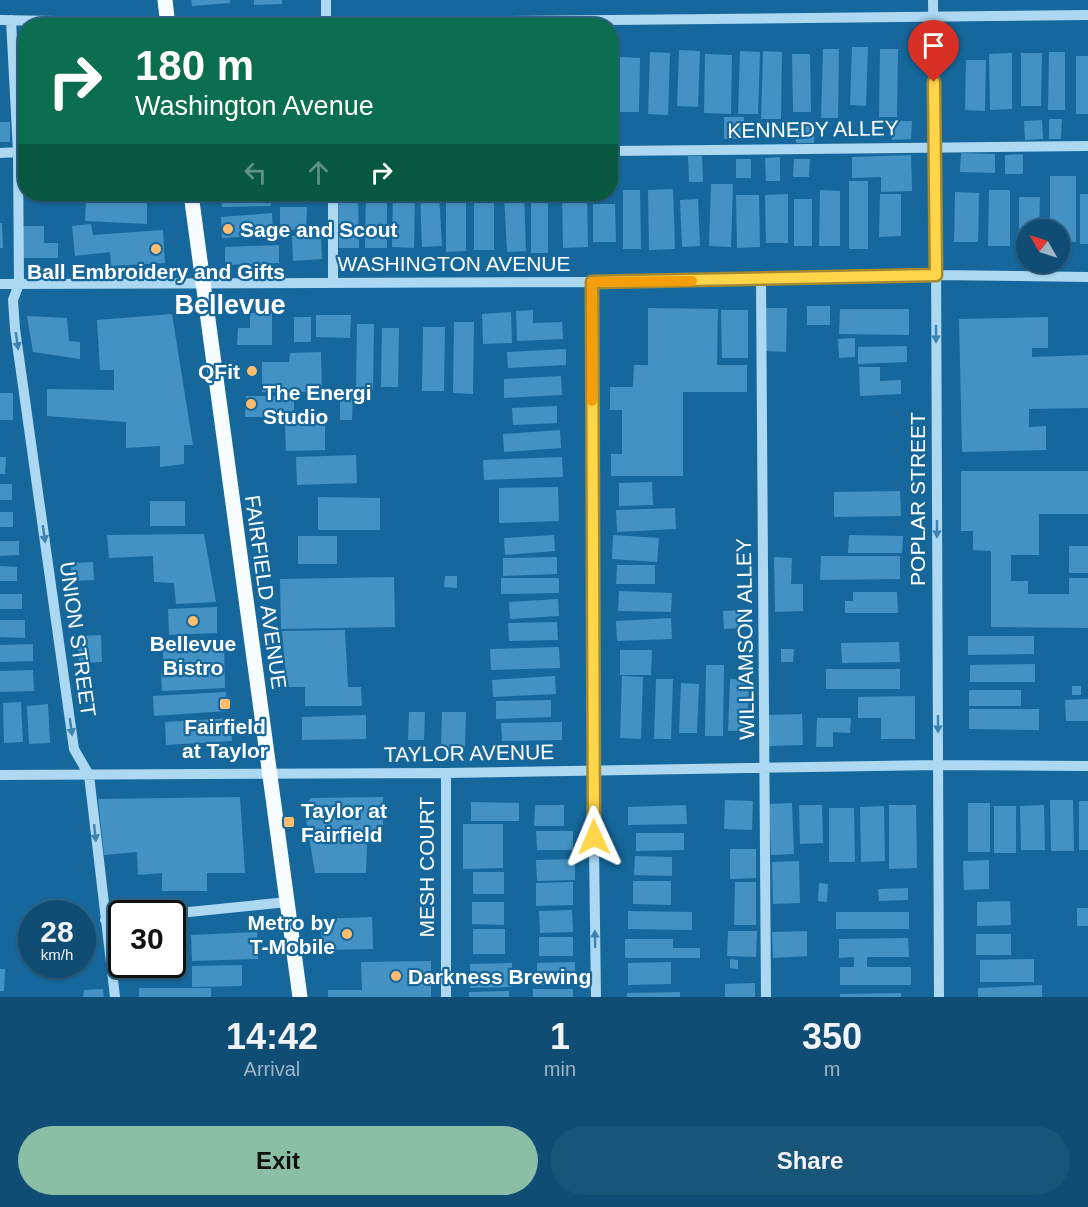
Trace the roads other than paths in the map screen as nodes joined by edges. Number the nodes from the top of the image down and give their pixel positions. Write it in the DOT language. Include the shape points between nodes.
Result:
graph roads {
  1 [pos="165,0"];
  2 [pos="326,0"];
  3 [pos="933,0"];
  4 [pos="1088,15"];
  5 [pos="933,17"];
  6 [pos="167,18"];
  7 [pos="326,18"];
  8 [pos="5,20"];
  9 [pos="618,21"];
  10 [pos="1088,146"];
  11 [pos="935,147"];
  12 [pos="618,151"];
  13 [pos="18,152"];
  14 [pos="0,153"];
  15 [pos="18,201"];
  16 [pos="191,201"];
  17 [pos="333,201"];
  18 [pos="936,275"];
  19 [pos="1088,277"];
  20 [pos="761,280"];
  21 [pos="592,282"];
  22 [pos="333,283"];
  23 [pos="0,284"];
  24 [pos="19,284"];
  25 [pos="203,284"];
  26 [pos="938,765"];
  27 [pos="1088,766"];
  28 [pos="766,768"];
  29 [pos="593,770"];
  30 [pos="446,773"];
  31 [pos="269,774"];
  32 [pos="0,775"];
  33 [pos="89,775"];
  34 [pos="287,902"];
  35 [pos="186,912"];
  36 [pos="105,920"];
  37 [pos="108,920"];
  38 [pos="115,997"];
  39 [pos="300,997"];
  40 [pos="446,997"];
  41 [pos="596,997"];
  42 [pos="766,997"];
  43 [pos="939,997"];
  1 -- 6 [label="main road"];
  2 -- 7 [label="street"];
  3 -- 5 [label="street, POPLAR STREET"];
  4 -- 5 [label="street"];
  5 -- 9 [label="street"];
  5 -- 11 [label="street, POPLAR STREET"];
  8 -- 13 [label="street, UNION STREET"];
  10 -- 11 [label="street, KENNEDY ALLEY"];
  11 -- 12 [label="street, KENNEDY ALLEY"];
  11 -- 18 [label="street, POPLAR STREET"];
  13 -- 14 [label="street"];
  15 -- 24 [label="street, UNION STREET"];
  16 -- 25 [label="main road, FAIRFIELD AVENUE"];
  17 -- 22 [label="street"];
  18 -- 19 [label="street, WASHINGTON AVENUE"];
  18 -- 20 [label="street, WASHINGTON AVENUE"];
  18 -- 26 [label="street, POPLAR STREET, one-way"];
  20 -- 21 [label="street, WASHINGTON AVENUE"];
  20 -- 28 [label="street, WILLIAMSON ALLEY"];
  21 -- 22 [label="street, WASHINGTON AVENUE"];
  21 -- 29 [label="street"];
  22 -- 25 [label="street, WASHINGTON AVENUE"];
  23 -- 24 [label="street, WASHINGTON AVENUE"];
  24 -- 25 [label="street, WASHINGTON AVENUE"];
  24 -- 33 [label="street, UNION STREET, one-way" via="13,300 15,329 74,749"];
  25 -- 31 [label="main road, FAIRFIELD AVENUE"];
  26 -- 27 [label="street, TAYLOR AVENUE"];
  26 -- 28 [label="street, TAYLOR AVENUE"];
  26 -- 43 [label="street, POPLAR STREET"];
  28 -- 29 [label="street, TAYLOR AVENUE"];
  28 -- 42 [label="street, WILLIAMSON ALLEY"];
  29 -- 30 [label="street, TAYLOR AVENUE"];
  41 -- 29 [label="street, one-way"];
  30 -- 31 [label="street, TAYLOR AVENUE"];
  30 -- 40 [label="street, MESH COURT"];
  31 -- 33 [label="street, TAYLOR AVENUE"];
  31 -- 34 [label="main road, FAIRFIELD AVENUE"];
  32 -- 33 [label="street, TAYLOR AVENUE"];
  33 -- 36 [label="street, UNION STREET, one-way"];
  34 -- 35 [label="street"];
  34 -- 39 [label="main road, FAIRFIELD AVENUE"];
  36 -- 37 [label="street"];
  36 -- 38 [label="street, UNION STREET"];
}
